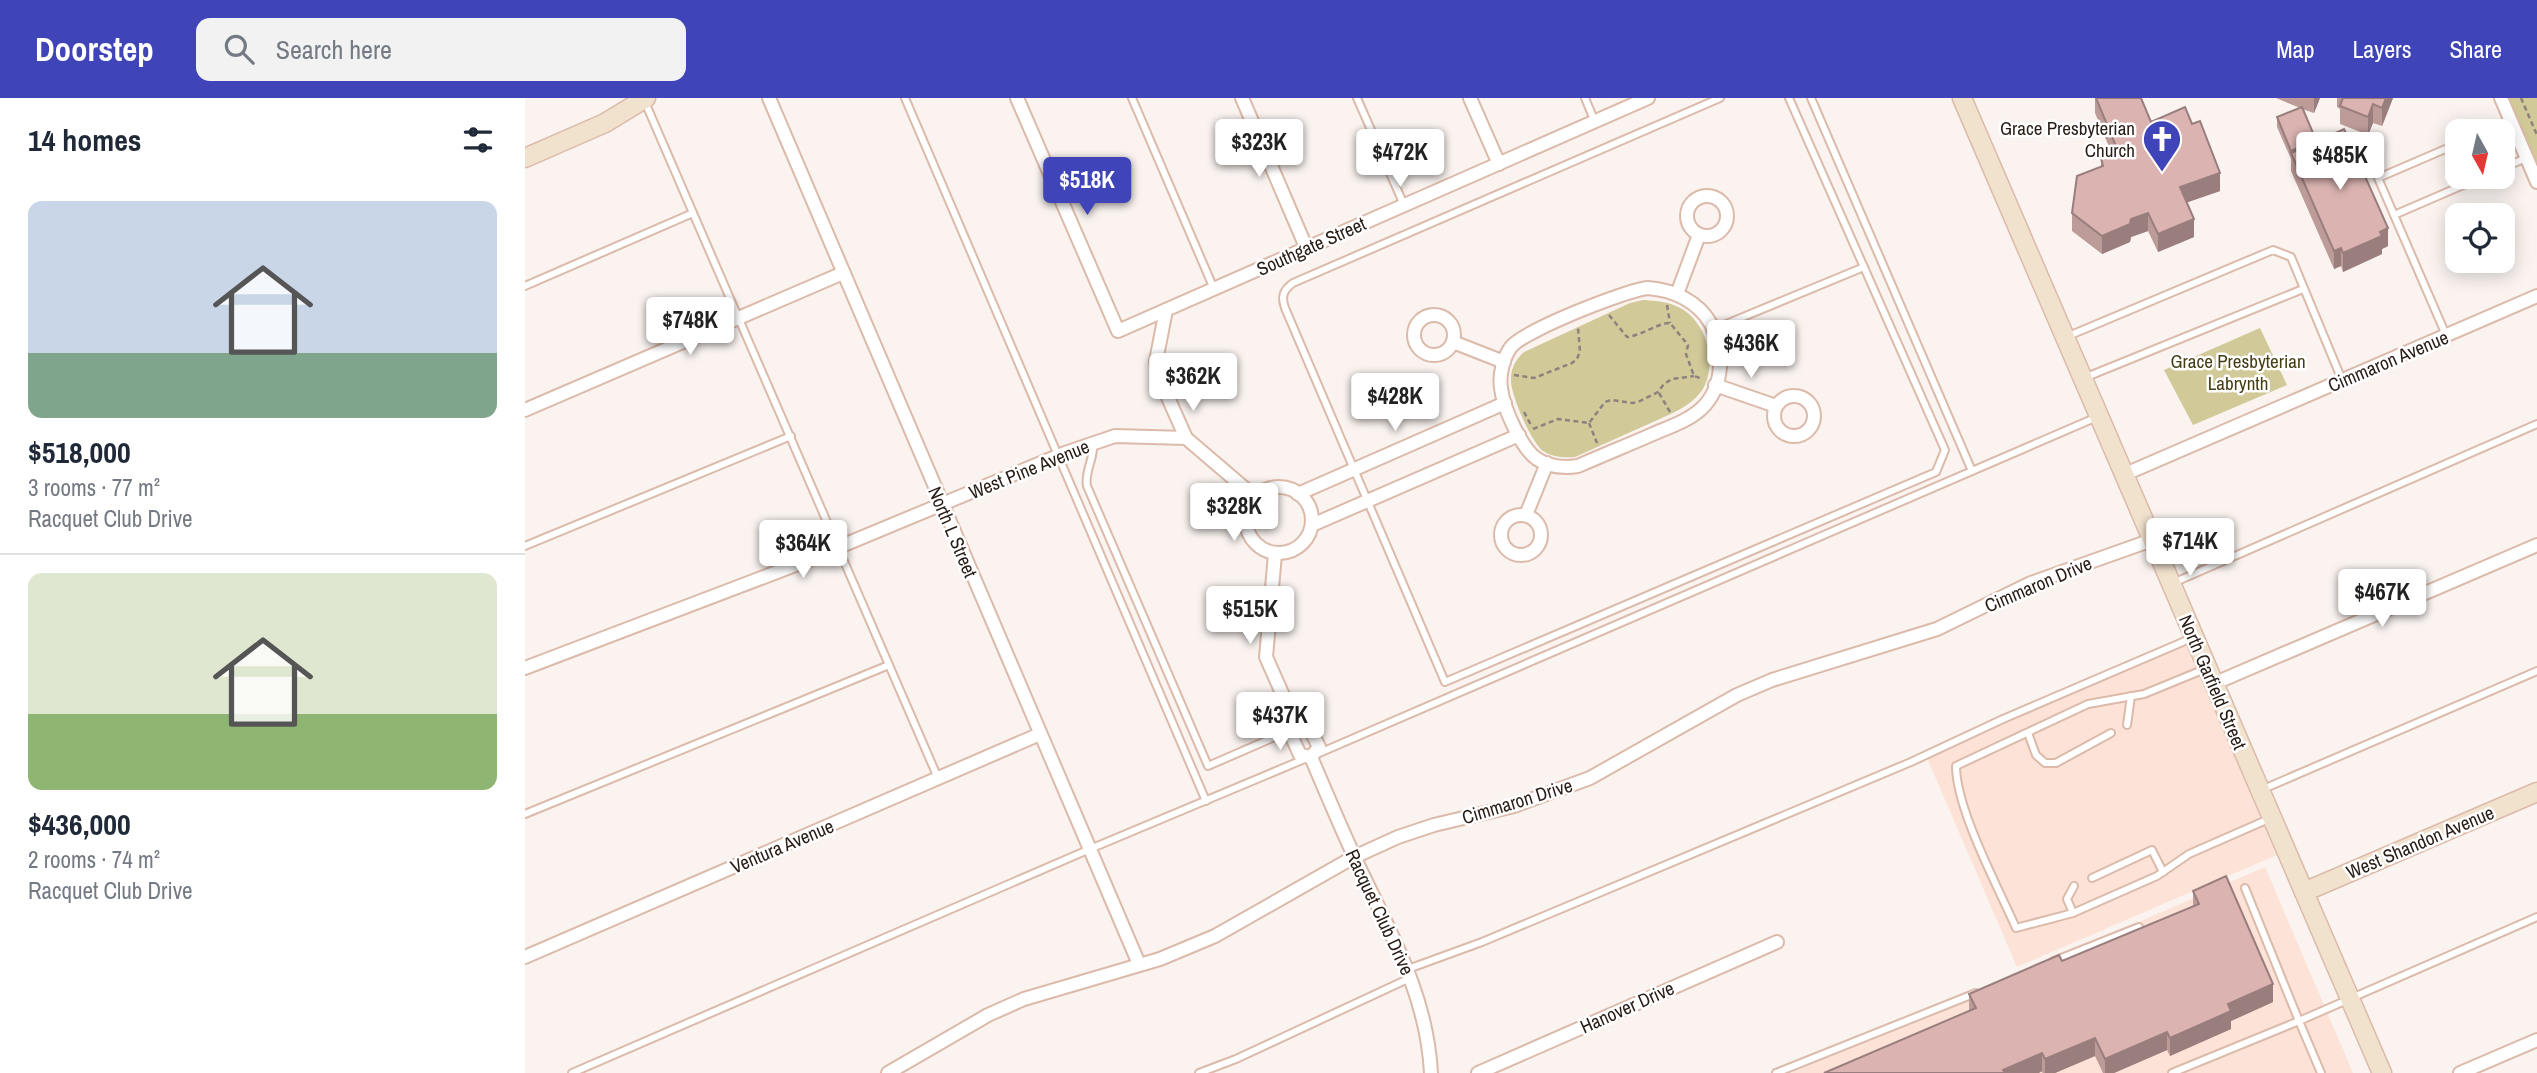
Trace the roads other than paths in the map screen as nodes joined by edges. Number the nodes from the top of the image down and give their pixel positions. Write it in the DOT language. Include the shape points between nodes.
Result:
graph roads {
  1 [pos="769,98"];
  2 [pos="905,98"];
  3 [pos="1017,98"];
  4 [pos="1132,98"];
  5 [pos="1242,98"];
  6 [pos="1357,98"];
  7 [pos="1470,98"];
  8 [pos="1585,98"];
  9 [pos="1648,98"];
  10 [pos="1720,98"];
  11 [pos="1789,98"];
  12 [pos="1811,98"];
  13 [pos="1962,98"];
  14 [pos="2501,98"];
  15 [pos="644,99"];
  16 [pos="2510,119"];
  17 [pos="1595,122"];
  18 [pos="2515,132"];
  19 [pos="2445,149"];
  20 [pos="525,158"];
  21 [pos="2526,158"];
  22 [pos="2515,163"];
  23 [pos="1499,164"];
  24 [pos="2537,183"];
  25 [pos="2454,189"];
  26 [pos="1404,205"];
  27 [pos="693,213"];
  28 [pos="2394,215"];
  29 [pos="1699,235"];
  30 [pos="1306,247"];
  31 [pos="1864,267"];
  32 [pos="843,273"];
  33 [pos="525,286"];
  34 [pos="1214,289"];
  35 [pos="2303,289"];
  36 [pos="1677,294"];
  37 [pos="2537,296"];
  38 [pos="1165,310"];
  39 [pos="740,317"];
  40 [pos="1713,330"];
  41 [pos="2447,335"];
  42 [pos="2065,338"];
  43 [pos="1453,342"];
  44 [pos="1510,364"];
  45 [pos="2083,379"];
  46 [pos="2342,380"];
  47 [pos="1709,382"];
  48 [pos="1505,403"];
  49 [pos="1776,406"];
  50 [pos="525,410"];
  51 [pos="2098,416"];
  52 [pos="2537,424"];
  53 [pos="1519,435"];
  54 [pos="791,436"];
  55 [pos="1186,438"];
  56 [pos="1093,443"];
  57 [pos="1057,457"];
  58 [pos="1547,463"];
  59 [pos="1354,469"];
  60 [pos="1972,471"];
  61 [pos="2123,475"];
  62 [pos="1299,494"];
  63 [pos="1255,498"];
  64 [pos="1368,501"];
  65 [pos="941,506"];
  66 [pos="1526,515"];
  67 [pos="1312,525"];
  68 [pos="2152,540"];
  69 [pos="2537,545"];
  70 [pos="525,546"];
  71 [pos="838,548"];
  72 [pos="1275,554"];
  73 [pos="2171,584"];
  74 [pos="2194,638"];
  75 [pos="889,665"];
  76 [pos="525,668"];
  77 [pos="2537,671"];
  78 [pos="2210,676"];
  79 [pos="2131,696"];
  80 [pos="2127,725"];
  81 [pos="1297,727"];
  82 [pos="2028,733"];
  83 [pos="2111,733"];
  84 [pos="1040,734"];
  85 [pos="1311,757"];
  86 [pos="938,778"];
  87 [pos="2260,790"];
  88 [pos="2537,792"];
  89 [pos="1206,801"];
  90 [pos="525,814"];
  91 [pos="2271,817"];
  92 [pos="1090,849"];
  93 [pos="1354,858"];
  94 [pos="2163,872"];
  95 [pos="2092,878"];
  96 [pos="2074,886"];
  97 [pos="2245,888"];
  98 [pos="2304,892"];
  99 [pos="2073,913"];
  100 [pos="2537,917"];
  101 [pos="2139,927"];
  102 [pos="1777,942"];
  103 [pos="525,957"];
  104 [pos="1139,964"];
  105 [pos="2048,964"];
  106 [pos="1410,973"];
  107 [pos="1983,990"];
  108 [pos="2350,999"];
  109 [pos="2299,1021"];
  110 [pos="2537,1040"];
  111 [pos="895,1072"];
  112 [pos="572,1073"];
  113 [pos="1199,1073"];
  114 [pos="1431,1073"];
  115 [pos="1478,1073"];
  116 [pos="1776,1073"];
  117 [pos="2172,1073"];
  118 [pos="2321,1073"];
  119 [pos="2382,1073"];
  120 [pos="2460,1073"];
  1 -- 32 [label="street, North L Street"];
  2 -- 57 [label="lane"];
  3 -- 38 [label="street" via="1118,331"];
  4 -- 34 [label="lane"];
  5 -- 30 [label="street"];
  6 -- 26 [label="lane"];
  7 -- 23 [label="street"];
  8 -- 17 [label="lane"];
  9 -- 17 [label="street, Southgate Street"];
  10 -- 59 [label="lane" via="1287,287 1285,308"];
  11 -- 31 [label="lane"];
  12 -- 60 [label="lane"];
  13 -- 42 [label="main road, North Garfield Street"];
  14 -- 16 [label="street"];
  15 -- 20 [label="main road" via="605,123"];
  15 -- 27 [label="lane"];
  17 -- 23 [label="street, Southgate Street"];
  18 -- 21 [label="street"];
  19 -- 28 [label="lane" via="2378,178"];
  21 -- 22 [label="lane"];
  21 -- 24 [label="street"];
  23 -- 26 [label="street, Southgate Street"];
  25 -- 28 [label="lane"];
  26 -- 30 [label="street, Southgate Street"];
  27 -- 33 [label="lane"];
  27 -- 39 [label="lane"];
  28 -- 41 [label="lane"];
  29 -- 36 [label="street"];
  30 -- 34 [label="street, Southgate Street"];
  31 -- 40 [label="lane"];
  31 -- 64 [label="lane" via="1945,450 1936,472 1445,682"];
  32 -- 39 [label="street"];
  32 -- 65 [label="street, North L Street"];
  34 -- 38 [label="street, Southgate Street"];
  35 -- 42 [label="lane" via="2291,257 2273,250"];
  35 -- 45 [label="lane"];
  35 -- 46 [label="lane"];
  36 -- 40 [label="street" via="1697,307"];
  36 -- 44 [label="street" via="1648,288 1623,293 1525,336 1510,349"];
  37 -- 41 [label="street, Cimmaron Avenue"];
  38 -- 55 [label="street" via="1156,361"];
  39 -- 50 [label="street"];
  39 -- 54 [label="lane"];
  40 -- 47 [label="street" via="1720,346 1720,374"];
  41 -- 46 [label="street, Cimmaron Avenue"];
  42 -- 45 [label="main road, North Garfield Street"];
  43 -- 44 [label="street"];
  44 -- 48 [label="street" via="1501,373"];
  45 -- 51 [label="main road, North Garfield Street"];
  46 -- 61 [label="street, Cimmaron Avenue"];
  47 -- 49 [label="street"];
  47 -- 58 [label="street" via="1704,407 1679,423 1578,466"];
  48 -- 53 [label="street"];
  48 -- 59 [label="street"];
  51 -- 60 [label="lane"];
  51 -- 61 [label="main road, North Garfield Street"];
  52 -- 73 [label="lane"];
  53 -- 58 [label="street" via="1529,452"];
  53 -- 64 [label="street"];
  54 -- 70 [label="lane"];
  54 -- 71 [label="lane"];
  55 -- 56 [label="street, West Pine Avenue" via="1124,436"];
  55 -- 63 [label="street"];
  56 -- 57 [label="street, West Pine Avenue"];
  56 -- 81 [label="lane" via="1087,486 1208,766"];
  57 -- 65 [label="street, West Pine Avenue"];
  57 -- 89 [label="lane"];
  58 -- 66 [label="street"];
  59 -- 62 [label="street"];
  59 -- 64 [label="lane"];
  60 -- 85 [label="lane"];
  61 -- 68 [label="main road, North Garfield Street"];
  62 -- 63 [label="street" via="1271,488"];
  62 -- 67 [label="street" via="1309,505"];
  63 -- 72 [label="street" via="1247,511 1246,528 1257,546"];
  64 -- 67 [label="street"];
  65 -- 71 [label="street, West Pine Avenue"];
  65 -- 84 [label="street, North L Street"];
  67 -- 72 [label="street" via="1295,550"];
  68 -- 73 [label="main road, North Garfield Street"];
  68 -- 93 [label="street, Cimmaron Drive" via="2043,578 1937,629 1761,685 1590,778 1514,806 1398,837"];
  69 -- 78 [label="street"];
  71 -- 75 [label="lane"];
  71 -- 76 [label="street, West Pine Avenue"];
  72 -- 81 [label="street, Racquet Club Drive" via="1266,657"];
  73 -- 74 [label="main road, North Garfield Street"];
  74 -- 78 [label="main road, North Garfield Street"];
  74 -- 106 [label="lane"];
  75 -- 86 [label="lane"];
  75 -- 90 [label="lane"];
  77 -- 87 [label="lane"];
  78 -- 79 [label="lane"];
  78 -- 87 [label="main road, North Garfield Street"];
  79 -- 80 [label="lane"];
  79 -- 82 [label="lane" via="2088,704"];
  81 -- 85 [label="street, Racquet Club Drive" via="1291,735 1300,755"];
  82 -- 83 [label="lane" via="2036,755 2056,763"];
  82 -- 99 [label="lane" via="1957,766 1956,781 2016,928"];
  84 -- 86 [label="street, Ventura Avenue"];
  84 -- 92 [label="street, North L Street"];
  85 -- 89 [label="lane"];
  85 -- 93 [label="street, Racquet Club Drive"];
  86 -- 103 [label="street, Ventura Avenue"];
  87 -- 91 [label="main road, North Garfield Street"];
  88 -- 98 [label="main road, West Shandon Avenue"];
  89 -- 92 [label="lane"];
  91 -- 94 [label="lane" via="2189,854"];
  91 -- 98 [label="main road, North Garfield Street"];
  92 -- 104 [label="street, North L Street"];
  92 -- 112 [label="lane"];
  93 -- 104 [label="street, Cimmaron Drive" via="1215,936"];
  93 -- 106 [label="street, Racquet Club Drive"];
  94 -- 95 [label="lane" via="2152,850"];
  94 -- 99 [label="lane"];
  96 -- 99 [label="lane" via="2067,899"];
  97 -- 109 [label="lane"];
  98 -- 108 [label="main road, North Garfield Street"];
  100 -- 108 [label="lane"];
  101 -- 105 [label="lane"];
  102 -- 115 [label="street, Hanover Drive"];
  104 -- 111 [label="street, Cimmaron Drive" via="1024,999 988,1015"];
  106 -- 113 [label="lane"];
  106 -- 114 [label="street, Racquet Club Drive" via="1427,1029"];
  107 -- 116 [label="lane"];
  108 -- 109 [label="lane"];
  108 -- 119 [label="main road, North Garfield Street"];
  109 -- 117 [label="lane"];
  109 -- 118 [label="lane"];
  110 -- 120 [label="street"];
}
